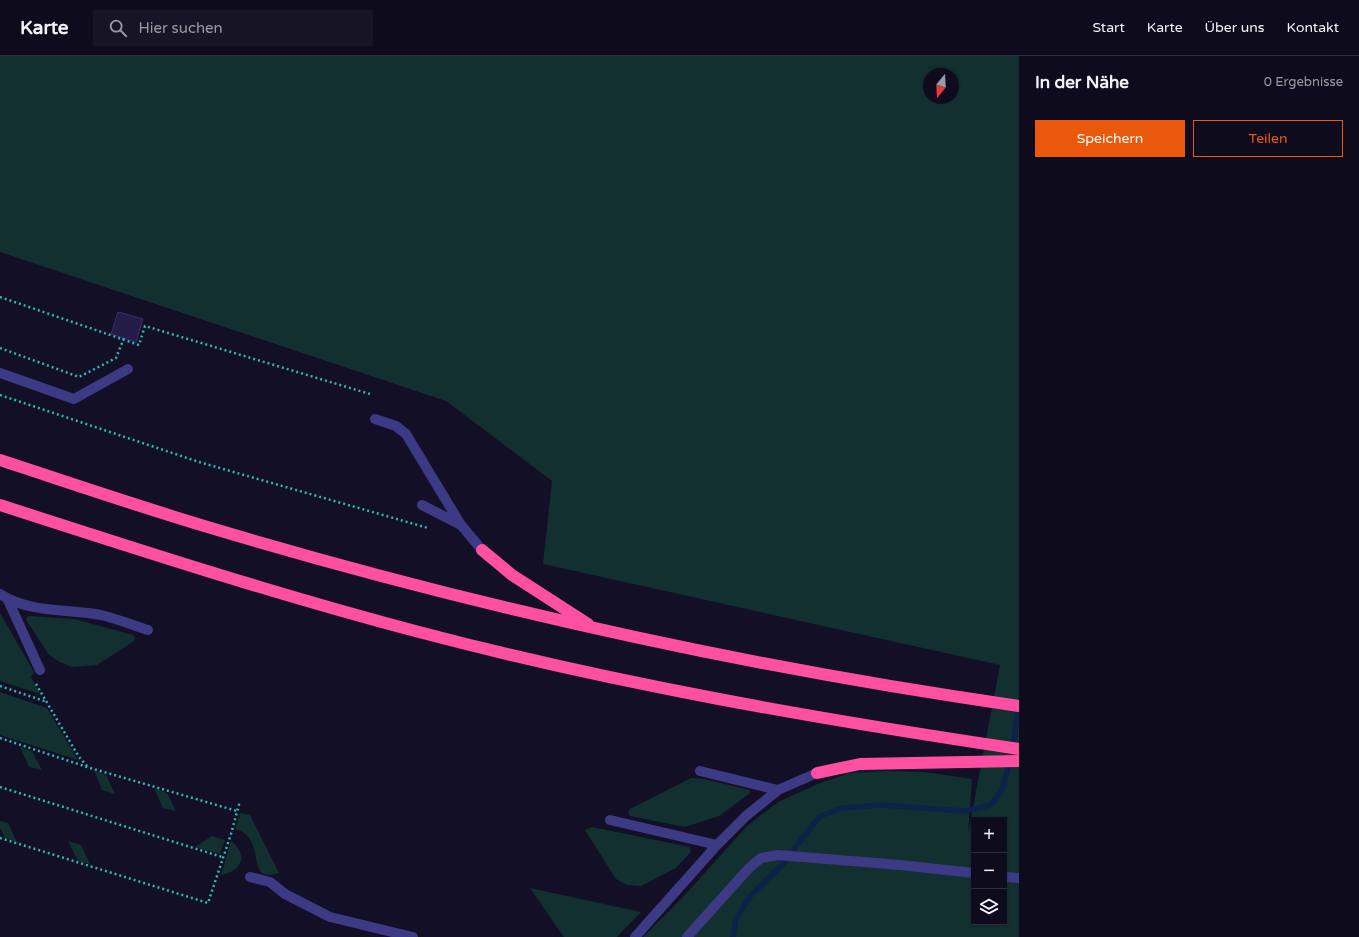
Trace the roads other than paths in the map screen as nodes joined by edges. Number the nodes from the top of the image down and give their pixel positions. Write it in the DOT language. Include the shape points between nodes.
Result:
graph roads {
  1 [pos="128,369"];
  2 [pos="0,373"];
  3 [pos="375,419"];
  4 [pos="0,460"];
  5 [pos="0,505"];
  6 [pos="422,505"];
  7 [pos="461,525"];
  8 [pos="482,550"];
  9 [pos="4,596"];
  10 [pos="595,629"];
  11 [pos="148,630"];
  12 [pos="40,670"];
  13 [pos="1019,706"];
  14 [pos="1019,749"];
  15 [pos="1019,761"];
  16 [pos="700,771"];
  17 [pos="817,774"];
  18 [pos="778,790"];
  19 [pos="610,820"];
  20 [pos="717,845"];
  21 [pos="971,873"];
  22 [pos="250,877"];
  23 [pos="1007,877"];
  24 [pos="1019,878"];
  25 [pos="413,937"];
  26 [pos="635,937"];
  27 [pos="687,937"];
  1 -- 2 [label="street" via="74,399"];
  3 -- 7 [label="street" via="396,426 406,434"];
  4 -- 10 [label="highway" via="211,528 430,588"];
  5 -- 14 [label="highway" via="197,570 419,632 586,672 760,707"];
  6 -- 7 [label="street"];
  7 -- 8 [label="street"];
  8 -- 10 [label="highway" via="512,575"];
  9 -- 11 [label="street" via="41,608 102,616"];
  9 -- 12 [label="street"];
  10 -- 13 [label="highway" via="780,667"];
  15 -- 17 [label="highway" via="860,764"];
  16 -- 18 [label="street"];
  17 -- 18 [label="street"];
  18 -- 20 [label="street" via="746,816"];
  19 -- 20 [label="street"];
  20 -- 26 [label="street"];
  21 -- 27 [label="street" via="778,856 760,858"];
  22 -- 25 [label="street" via="270,882 285,894 330,917"];
  23 -- 24 [label="street"];
}
